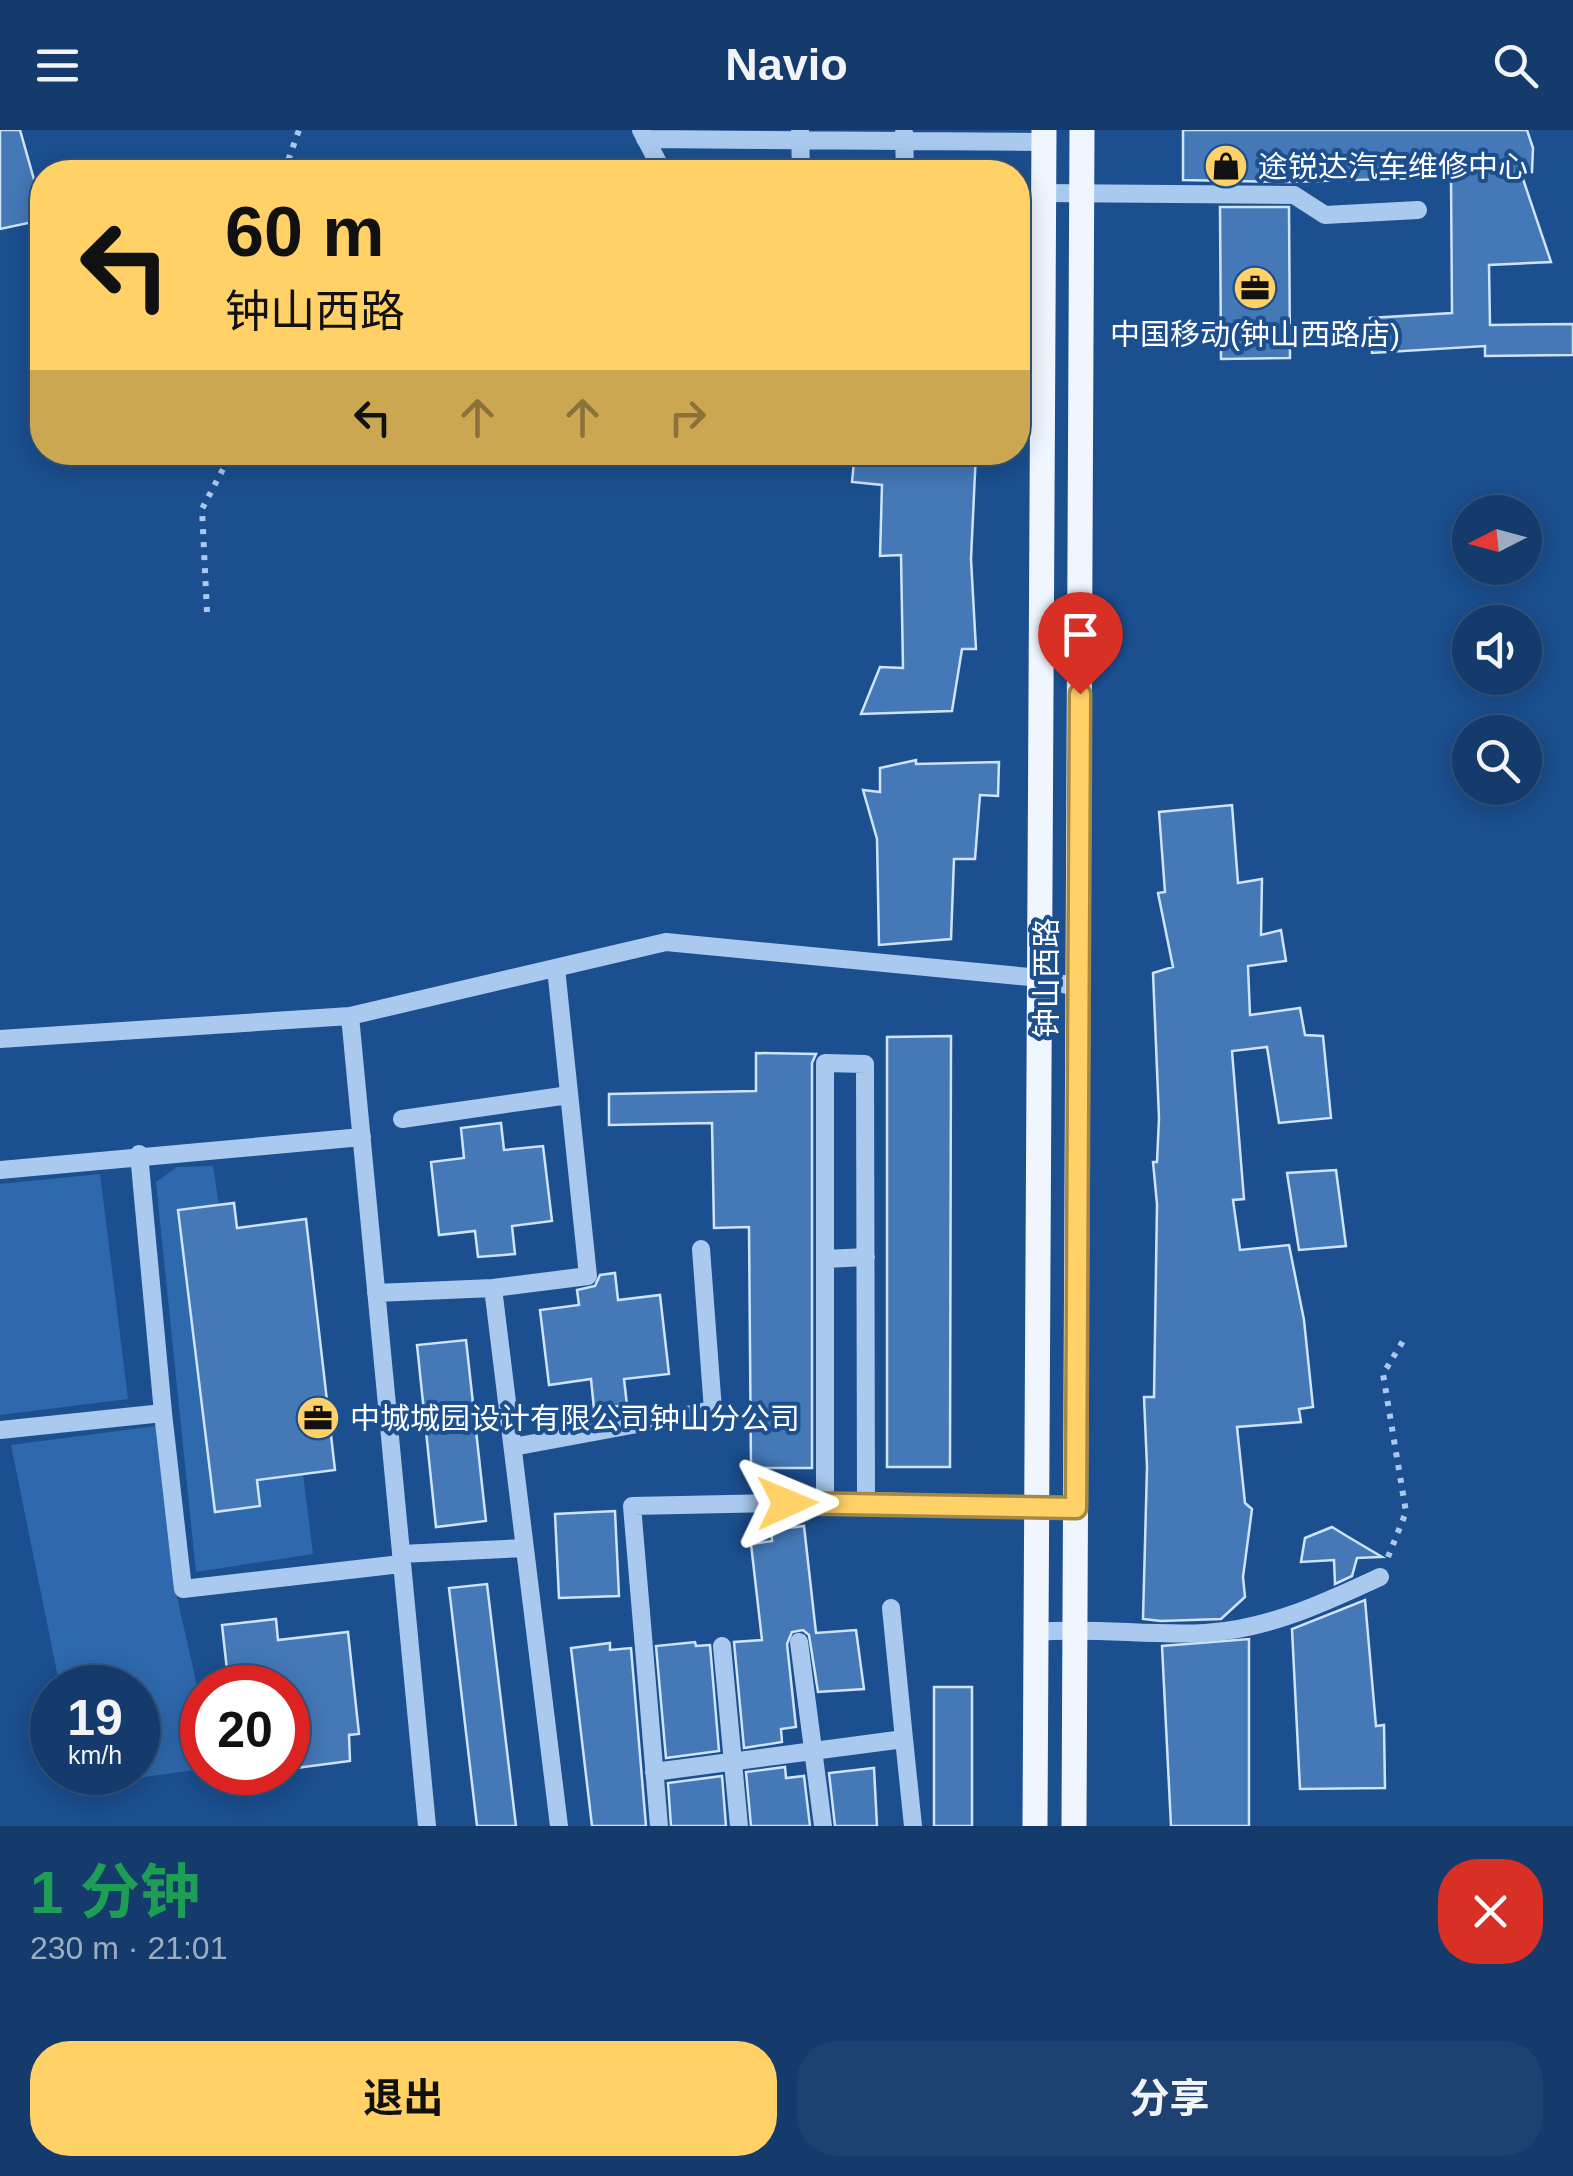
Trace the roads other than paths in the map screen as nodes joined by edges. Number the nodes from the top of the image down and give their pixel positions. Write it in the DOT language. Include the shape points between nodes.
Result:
graph roads {
  1 [pos="1082,130"];
  2 [pos="643,135"];
  3 [pos="700,135"];
  4 [pos="801,135"];
  5 [pos="905,135"];
  6 [pos="1044,136"];
  7 [pos="656,160"];
  8 [pos="1043,192"];
  9 [pos="1082,193"];
  10 [pos="1418,210"];
  11 [pos="556,968"];
  12 [pos="1040,978"];
  13 [pos="1079,988"];
  14 [pos="350,1016"];
  15 [pos="0,1039"];
  16 [pos="569,1095"];
  17 [pos="402,1119"];
  18 [pos="362,1138"];
  19 [pos="140,1154"];
  20 [pos="0,1170"];
  21 [pos="701,1250"];
  22 [pos="866,1257"];
  23 [pos="825,1258"];
  24 [pos="493,1288"];
  25 [pos="376,1293"];
  26 [pos="163,1413"];
  27 [pos="0,1430"];
  28 [pos="513,1447"];
  29 [pos="825,1502"];
  30 [pos="866,1502"];
  31 [pos="1037,1505"];
  32 [pos="1076,1508"];
  33 [pos="524,1548"];
  34 [pos="401,1559"];
  35 [pos="1380,1577"];
  36 [pos="890,1608"];
  37 [pos="1075,1628"];
  38 [pos="1036,1632"];
  39 [pos="799,1642"];
  40 [pos="722,1646"];
  41 [pos="904,1740"];
  42 [pos="815,1751"];
  43 [pos="732,1762"];
  44 [pos="654,1772"];
  45 [pos="427,1826"];
  46 [pos="560,1826"];
  47 [pos="659,1826"];
  48 [pos="739,1826"];
  49 [pos="824,1826"];
  50 [pos="913,1826"];
  51 [pos="1035,1826"];
  52 [pos="1074,1826"];
  1 -- 9 [label="main road, 钟山西路"];
  2 -- 3 [label="street"];
  2 -- 7 [label="street"];
  3 -- 4 [label="street"];
  4 -- 5 [label="street"];
  5 -- 6 [label="street"];
  6 -- 8 [label="main road, 钟山西路"];
  8 -- 9 [label="street"];
  8 -- 12 [label="main road, 钟山西路"];
  9 -- 10 [label="street" via="1294,195 1325,215"];
  9 -- 13 [label="main road, 钟山西路"];
  11 -- 12 [label="street" via="666,942"];
  11 -- 14 [label="street"];
  11 -- 16 [label="street"];
  12 -- 13 [label="street"];
  12 -- 31 [label="main road, 钟山西路"];
  13 -- 32 [label="main road, 钟山西路"];
  14 -- 15 [label="street"];
  14 -- 18 [label="street"];
  16 -- 17 [label="street"];
  16 -- 24 [label="street" via="588,1276"];
  18 -- 19 [label="street"];
  18 -- 25 [label="street"];
  19 -- 20 [label="street"];
  19 -- 26 [label="street"];
  21 -- 28 [label="street" via="713,1410"];
  22 -- 23 [label="street"];
  22 -- 23 [label="street" via="865,1064 824,1062"];
  22 -- 30 [label="street"];
  23 -- 29 [label="street"];
  24 -- 25 [label="street"];
  24 -- 28 [label="street"];
  25 -- 34 [label="street"];
  26 -- 27 [label="street"];
  26 -- 34 [label="street" via="183,1589"];
  28 -- 33 [label="street"];
  29 -- 30 [label="street"];
  29 -- 44 [label="street" via="632,1506"];
  30 -- 31 [label="street"];
  31 -- 32 [label="street"];
  31 -- 38 [label="main road, 钟山西路"];
  32 -- 37 [label="main road, 钟山西路"];
  33 -- 34 [label="street"];
  33 -- 46 [label="street"];
  34 -- 45 [label="street"];
  35 -- 37 [label="street" via="1299,1615 1207,1633"];
  36 -- 41 [label="street"];
  37 -- 38 [label="street"];
  37 -- 52 [label="main road, 钟山西路"];
  38 -- 51 [label="main road, 钟山西路"];
  39 -- 42 [label="street"];
  40 -- 43 [label="street"];
  41 -- 42 [label="street"];
  41 -- 50 [label="street"];
  42 -- 43 [label="street"];
  42 -- 49 [label="street"];
  43 -- 44 [label="street"];
  43 -- 48 [label="street"];
  44 -- 47 [label="street"];
}
